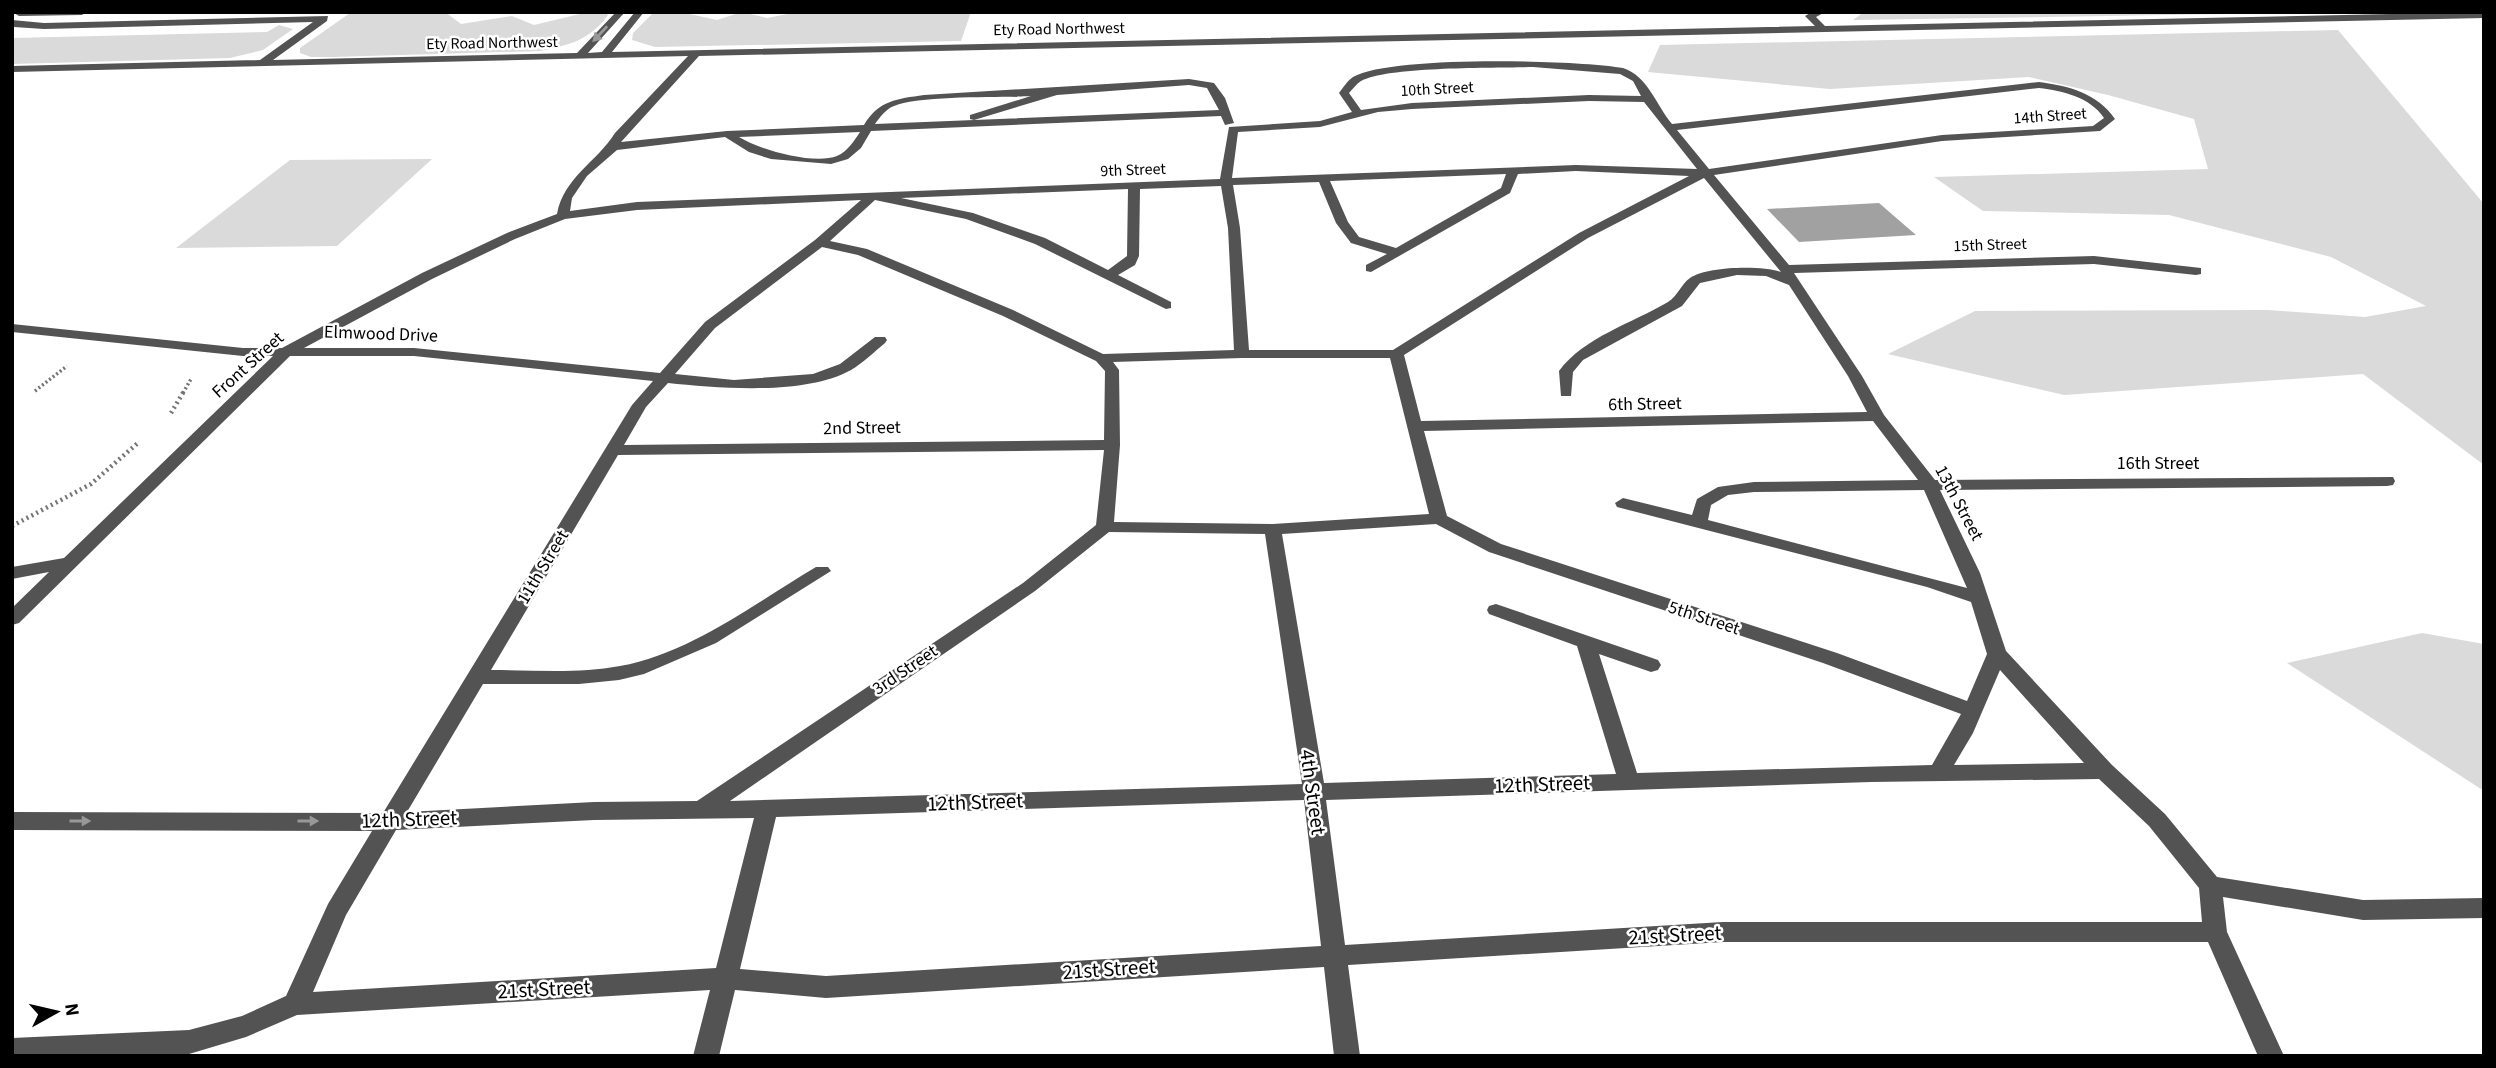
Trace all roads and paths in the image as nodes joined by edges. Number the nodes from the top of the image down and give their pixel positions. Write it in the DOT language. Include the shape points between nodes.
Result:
graph roads {
  1 [pos="82,12"];
  2 [pos="333,12"];
  3 [pos="621,12"];
  4 [pos="640,12"];
  5 [pos="1821,12"];
  6 [pos="141,13"];
  7 [pos="2484,15"];
  8 [pos="16,17"];
  9 [pos="324,19"];
  10 [pos="150,22"];
  11 [pos="1824,30"];
  12 [pos="696,54"];
  13 [pos="604,56"];
  14 [pos="579,57"];
  15 [pos="261,64"];
  16 [pos="12,69"];
  17 [pos="1056,92"];
  18 [pos="1646,99"];
  19 [pos="1223,113"];
  20 [pos="1358,113"];
  21 [pos="950,124"];
  22 [pos="867,128"];
  23 [pos="1670,128"];
  24 [pos="1233,129"];
  25 [pos="727,134"];
  26 [pos="613,147"];
  27 [pos="1513,171"];
  28 [pos="1705,173"];
  29 [pos="1324,178"];
  30 [pos="1226,181"];
  31 [pos="1134,186"];
  32 [pos="873,196"];
  33 [pos="563,216"];
  34 [pos="820,243"];
  35 [pos="1398,253"];
  36 [pos="1371,268"];
  37 [pos="2196,271"];
  38 [pos="1109,275"];
  39 [pos="1790,276"];
  40 [pos="1166,305"];
  41 [pos="12,328"];
  42 [pos="880,340"];
  43 [pos="288,351"];
  44 [pos="1242,354"];
  45 [pos="1396,355"];
  46 [pos="1101,358"];
  47 [pos="65,367"];
  48 [pos="197,370"];
  49 [pos="666,376"];
  50 [pos="35,391"];
  51 [pos="1566,393"];
  52 [pos="171,414"];
  53 [pos="1877,416"];
  54 [pos="1413,426"];
  55 [pos="141,440"];
  56 [pos="1112,445"];
  57 [pos="613,450"];
  58 [pos="2387,481"];
  59 [pos="1929,484"];
  60 [pos="1623,503"];
  61 [pos="1438,519"];
  62 [pos="1699,520"];
  63 [pos="12,526"];
  64 [pos="1105,527"];
  65 [pos="1273,529"];
  66 [pos="69,563"];
  67 [pos="822,571"];
  68 [pos="12,573"];
  69 [pos="1978,598"];
  70 [pos="1496,610"];
  71 [pos="12,619"];
  72 [pos="1585,642"];
  73 [pos="1997,654"];
  74 [pos="1651,665"];
  75 [pos="476,677"];
  76 [pos="1973,711"];
  77 [pos="2104,771"];
  78 [pos="1938,774"];
  79 [pos="1629,782"];
  80 [pos="1314,790"];
  81 [pos="702,809"];
  82 [pos="767,809"];
  83 [pos="12,821"];
  84 [pos="388,821"];
  85 [pos="2210,885"];
  86 [pos="2484,908"];
  87 [pos="2215,932"];
  88 [pos="1335,955"];
  89 [pos="724,978"];
  90 [pos="295,1004"];
  91 [pos="12,1050"];
  92 [pos="706,1056"];
  93 [pos="1347,1056"];
  94 [pos="2271,1056"];
  1 -- 8 [label="street"];
  2 -- 9 [label="street"];
  3 -- 14 [label="street, one-way"];
  4 -- 13 [label="street"];
  5 -- 11 [label="street" via="1810,16"];
  6 -- 10 [label="street"];
  7 -- 11 [label="street, Ety Road Northwest"];
  8 -- 10 [label="street" via="17,25"];
  9 -- 10 [label="street"];
  9 -- 15 [label="street"];
  11 -- 12 [label="street, Ety Road Northwest"];
  12 -- 13 [label="street, Ety Road Northwest"];
  12 -- 26 [label="street" via="619,135"];
  13 -- 14 [label="street, Ety Road Northwest"];
  14 -- 15 [label="street, Ety Road Northwest"];
  15 -- 16 [label="street, Ety Road Northwest"];
  17 -- 19 [label="street" via="1202,83 1215,90"];
  17 -- 21 [label="street"];
  17 -- 22 [label="street" via="901,100 883,107"];
  18 -- 20 [label="street, 10th Street" via="1502,101"];
  18 -- 20 [label="street, 13th Street" via="1644,85 1611,68 1454,66 1358,78 1344,93"];
  18 -- 23 [label="street, 13th Street"];
  19 -- 21 [label="street"];
  19 -- 24 [label="street"];
  20 -- 24 [label="street, 10th Street" via="1320,124"];
  21 -- 22 [label="street"];
  22 -- 25 [label="street"];
  22 -- 25 [label="street" via="857,146 831,161 775,157"];
  23 -- 28 [label="street, 13th Street"];
  23 -- 28 [label="street, 14th Street" via="2039,85 2092,101 2110,118 2096,129 1942,138"];
  24 -- 30 [label="street"];
  25 -- 26 [label="street"];
  26 -- 33 [label="street" via="583,174 566,198"];
  27 -- 28 [label="street, 9th Street" via="1605,167"];
  27 -- 29 [label="street, 9th Street"];
  27 -- 35 [label="street" via="1506,190"];
  28 -- 39 [label="street, 13th Street"];
  28 -- 45 [label="street" via="1658,194 1499,286"];
  29 -- 30 [label="street, 9th Street"];
  29 -- 35 [label="street" via="1342,223 1355,240"];
  30 -- 31 [label="street, 9th Street"];
  30 -- 44 [label="street" via="1233,218"];
  31 -- 32 [label="street, 9th Street"];
  31 -- 38 [label="street" via="1133,256"];
  32 -- 33 [label="street, 9th Street" via="637,206"];
  32 -- 34 [label="street, 11th Street"];
  32 -- 38 [label="street" via="992,223"];
  33 -- 43 [label="street, Front Street" via="427,276"];
  34 -- 46 [label="street" via="862,252"];
  34 -- 49 [label="street, 11th Street" via="710,326"];
  35 -- 36 [label="street"];
  37 -- 39 [label="street, 15th Street" via="2094,260"];
  38 -- 40 [label="street"];
  39 -- 51 [label="street" via="1737,271 1695,280 1677,303 1578,357 1566,371"];
  39 -- 53 [label="street, 13th Street"];
  41 -- 43 [label="street, Elmwood Drive" via="243,352"];
  42 -- 49 [label="street, Elmwood Drive" via="845,367 815,378 734,385"];
  43 -- 49 [label="street, Elmwood Drive" via="414,352"];
  43 -- 66 [label="street, Front Street"];
  44 -- 45 [label="street"];
  44 -- 46 [label="street"];
  45 -- 54 [label="street"];
  46 -- 56 [label="street" via="1112,370"];
  47 -- 50 [label="path"];
  48 -- 52 [label="path"];
  49 -- 57 [label="street, 11th Street" via="640,405"];
  53 -- 54 [label="street, 6th Street"];
  53 -- 59 [label="street, 13th Street"];
  54 -- 61 [label="street"];
  55 -- 63 [label="path" via="91,484"];
  56 -- 57 [label="street, 2nd Street"];
  56 -- 64 [label="street"];
  57 -- 75 [label="street, 11th Street"];
  58 -- 59 [label="street, 16th Street"];
  59 -- 62 [label="street, 16th Street" via="1754,486 1724,491 1703,503"];
  59 -- 69 [label="street, 13th Street"];
  60 -- 62 [label="street"];
  61 -- 65 [label="street"];
  61 -- 76 [label="street, 5th Street" via="1495,548 1830,658"];
  62 -- 69 [label="street"];
  64 -- 65 [label="street"];
  64 -- 81 [label="street, 3rd Street" via="1029,587"];
  65 -- 80 [label="street, 4th Street"];
  66 -- 68 [label="street"];
  66 -- 71 [label="street, Front Street"];
  67 -- 75 [label="street" via="701,642 636,669 596,676"];
  69 -- 73 [label="street, 13th Street"];
  70 -- 72 [label="street"];
  72 -- 74 [label="street"];
  72 -- 79 [label="street"];
  73 -- 76 [label="street"];
  73 -- 77 [label="street, 13th Street"];
  75 -- 84 [label="street, 11th Street"];
  76 -- 78 [label="street"];
  77 -- 78 [label="street, 12th Street"];
  77 -- 85 [label="street, 13th Street" via="2157,820"];
  78 -- 79 [label="street, 12th Street"];
  79 -- 80 [label="street, 12th Street"];
  80 -- 82 [label="street, 12th Street"];
  80 -- 88 [label="street, 4th Street"];
  81 -- 82 [label="street, 12th Street"];
  81 -- 84 [label="street, 12th Street"];
  82 -- 89 [label="street"];
  83 -- 84 [label="street, 12th Street, one-way"];
  84 -- 90 [label="street, 11th Street" via="336,911"];
  85 -- 86 [label="street" via="2363,910"];
  85 -- 87 [label="street"];
  87 -- 88 [label="street, 21st Street" via="1723,932"];
  87 -- 94 [label="street"];
  88 -- 89 [label="street, 21st Street" via="826,987"];
  88 -- 93 [label="street, 4th Street"];
  89 -- 90 [label="street, 21st Street"];
  89 -- 92 [label="street"];
  90 -- 91 [label="street, 21st Street" via="246,1026 189,1042"];
}
